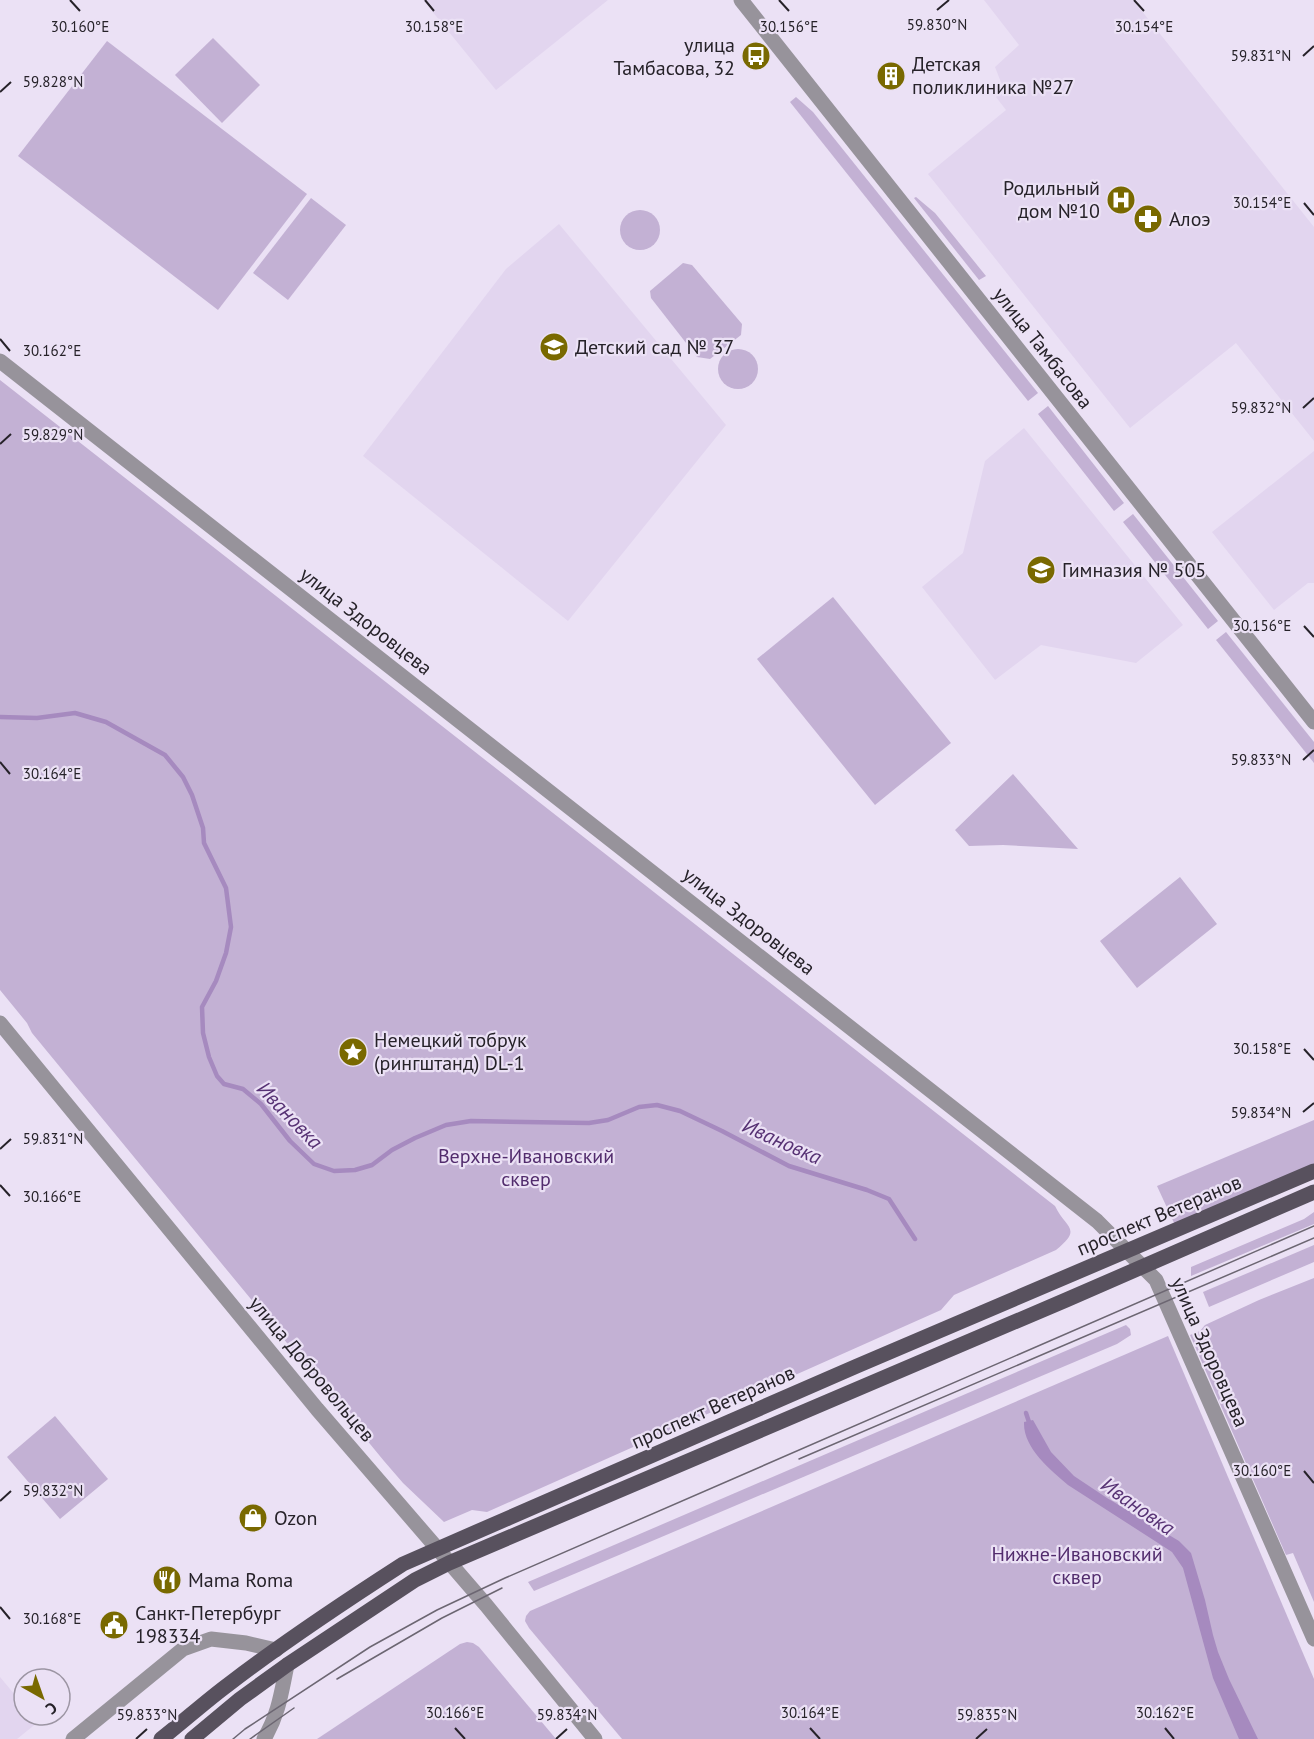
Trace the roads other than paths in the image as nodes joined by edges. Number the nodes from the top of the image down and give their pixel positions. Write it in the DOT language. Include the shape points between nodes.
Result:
graph roads {
  1 [pos="741,0"];
  2 [pos="0,361"];
  3 [pos="1314,722"];
  4 [pos="0,1023"];
  5 [pos="1314,1171"];
  6 [pos="1314,1192"];
  7 [pos="1128,1251"];
  8 [pos="1143,1266"];
  9 [pos="437,1549"];
  10 [pos="449,1563"];
  11 [pos="1314,1639"];
  12 [pos="276,1650"];
  13 [pos="287,1665"];
  14 [pos="73,1739"];
  15 [pos="161,1739"];
  16 [pos="192,1739"];
  17 [pos="264,1739"];
  18 [pos="595,1739"];
  1 -- 3 [label="street, улица Тамбасова"];
  2 -- 7 [label="street, улица Здоровцева" via="883,1052 1097,1221"];
  4 -- 9 [label="street, улица Добровольцев"];
  5 -- 7 [label="main road, проспект Ветеранов"];
  6 -- 8 [label="main road, проспект Ветеранов"];
  7 -- 8 [label="street, улица Здоровцева"];
  7 -- 9 [label="main road, проспект Ветеранов"];
  8 -- 10 [label="main road, проспект Ветеранов"];
  8 -- 11 [label="street, улица Здоровцева" via="1156,1280"];
  9 -- 10 [label="street, улица Добровольцев"];
  9 -- 12 [label="main road, проспект Ветеранов" via="403,1564"];
  10 -- 13 [label="main road, проспект Ветеранов" via="415,1580"];
  10 -- 18 [label="street, улица Добровольцев"];
  12 -- 14 [label="street" via="211,1639 183,1649"];
  12 -- 15 [label="main road, проспект Ветеранов"];
  13 -- 16 [label="main road, проспект Ветеранов"];
  13 -- 17 [label="street" via="279,1708"];
}
